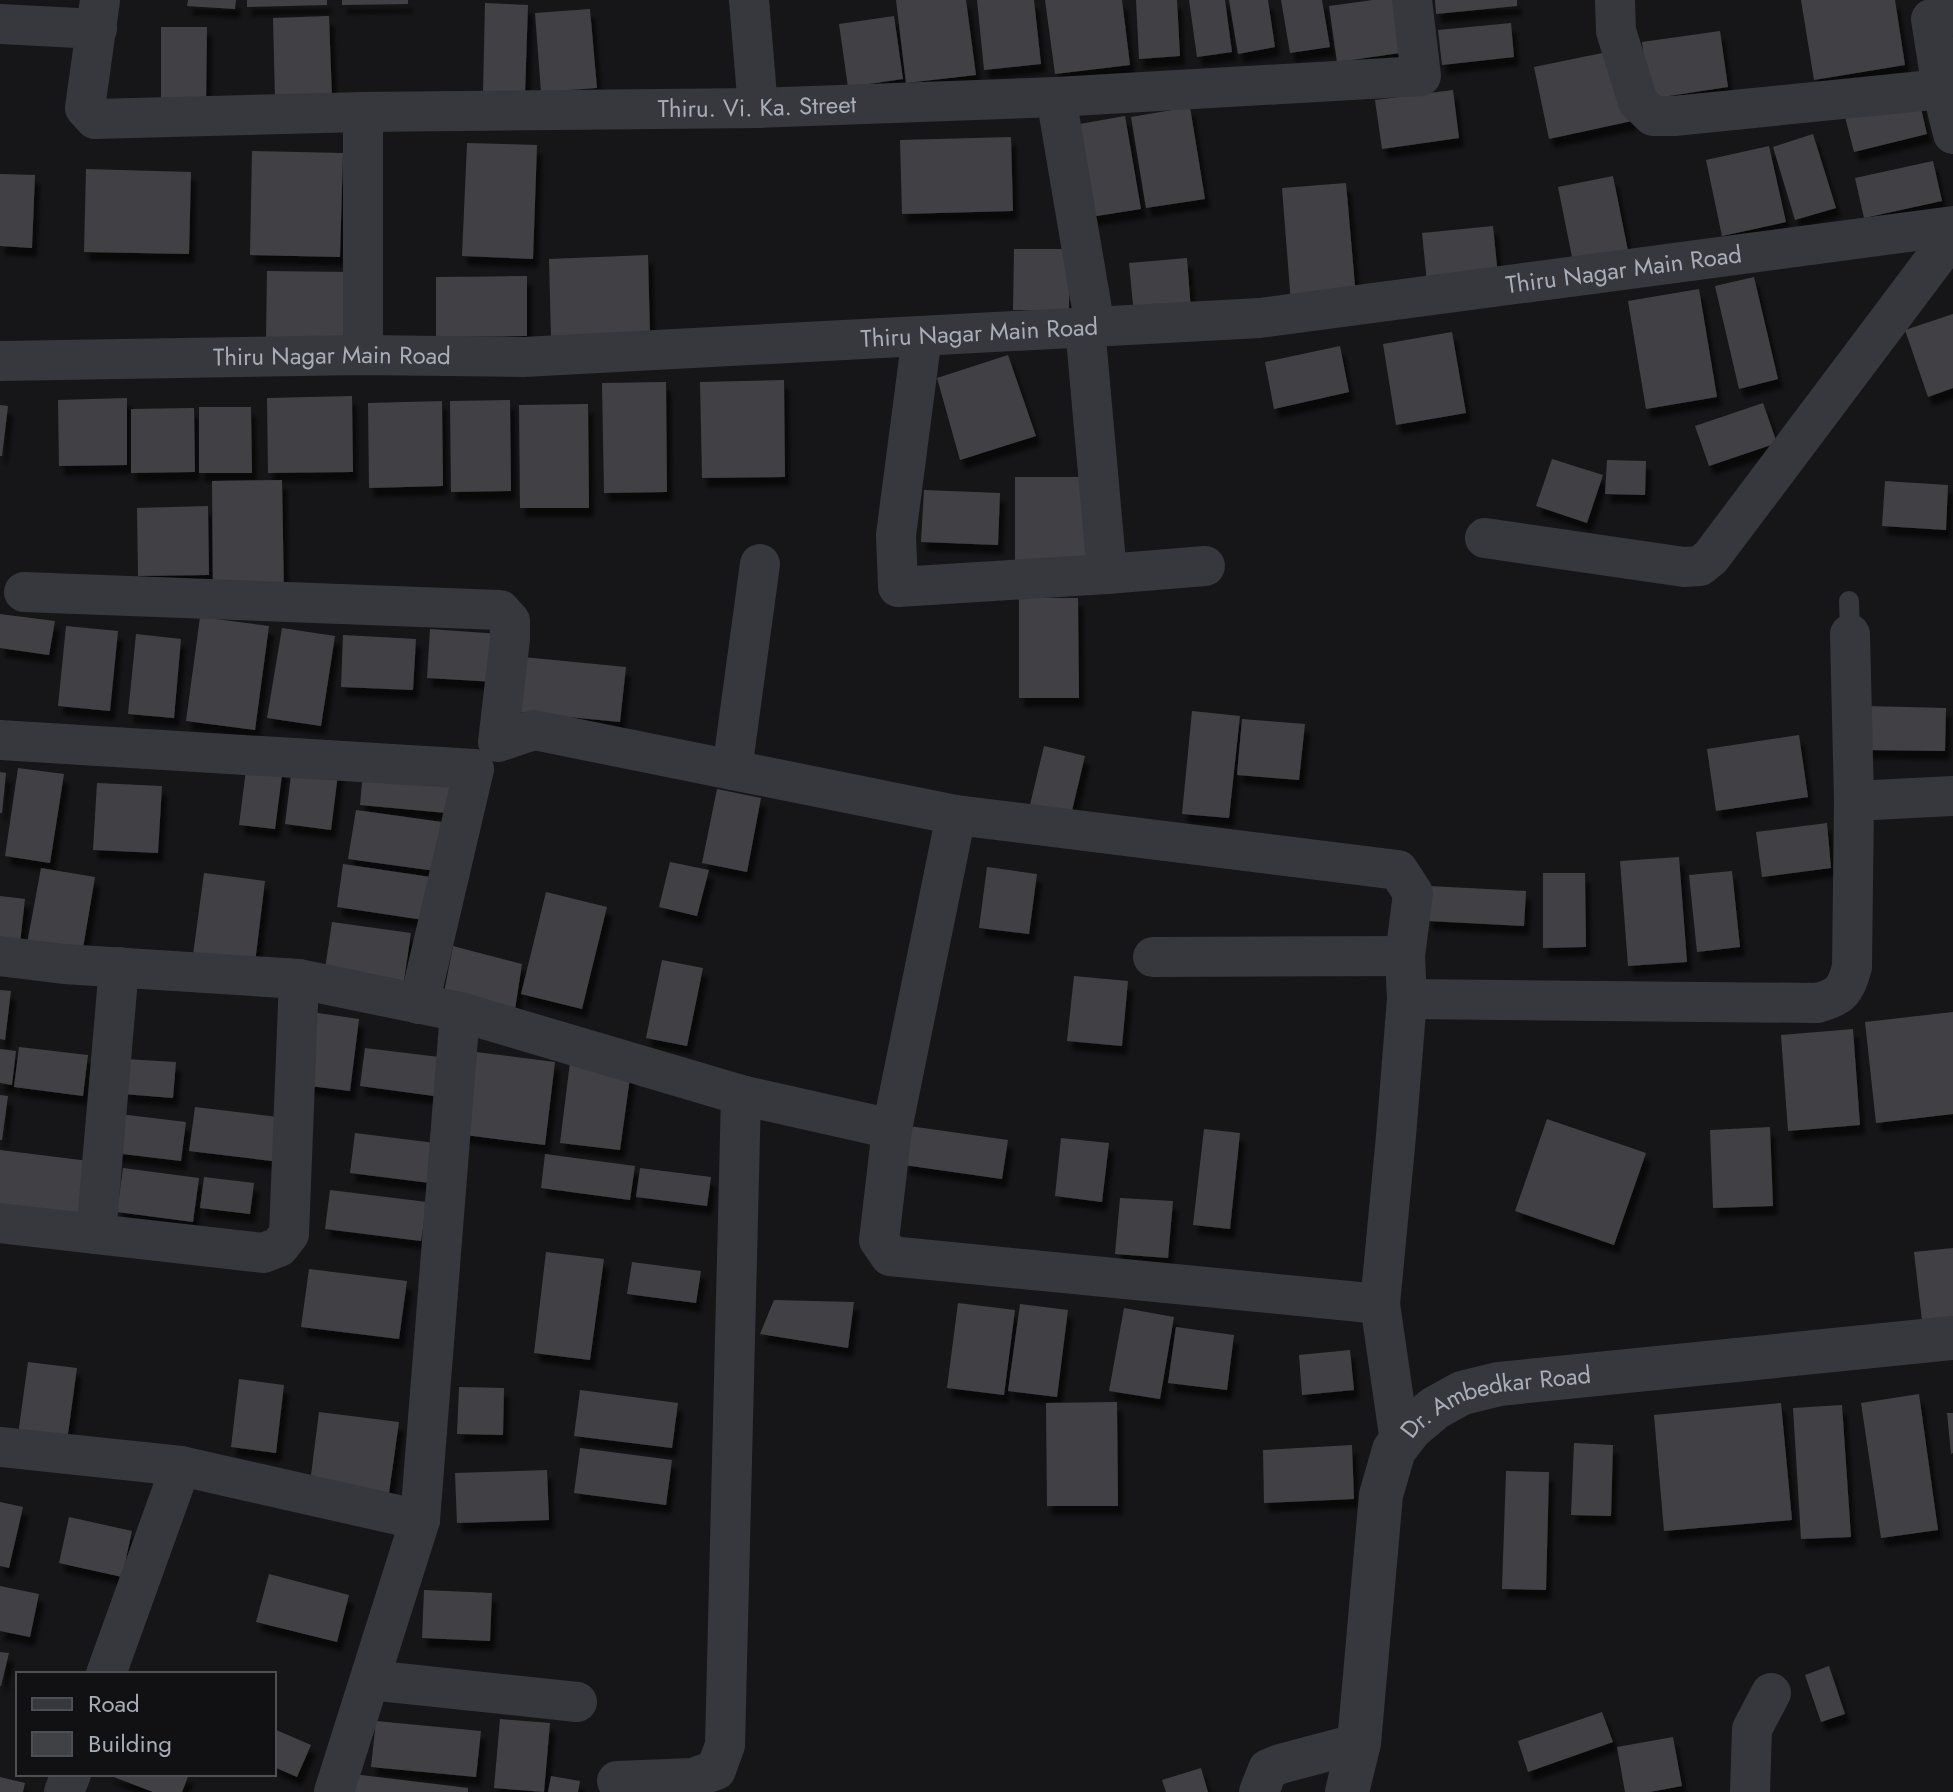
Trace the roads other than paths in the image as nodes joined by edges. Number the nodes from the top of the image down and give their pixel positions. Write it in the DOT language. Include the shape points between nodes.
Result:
graph roads {
  1 [pos="749,0"];
  2 [pos="1412,0"];
  3 [pos="1615,0"];
  4 [pos="1937,12"];
  5 [pos="98,14"];
  6 [pos="0,24"];
  7 [pos="1942,89"];
  8 [pos="1056,97"];
  9 [pos="758,108"];
  10 [pos="363,112"];
  11 [pos="1953,134"];
  12 [pos="1953,226"];
  13 [pos="1953,235"];
  14 [pos="1090,327"];
  15 [pos="922,336"];
  16 [pos="363,355"];
  17 [pos="0,361"];
  18 [pos="1485,538"];
  19 [pos="760,564"];
  20 [pos="1205,566"];
  21 [pos="1107,574"];
  22 [pos="24,592"];
  23 [pos="1850,617"];
  24 [pos="0,740"];
  25 [pos="732,770"];
  26 [pos="1953,796"];
  27 [pos="1854,801"];
  28 [pos="956,815"];
  29 [pos="0,956"];
  30 [pos="1405,956"];
  31 [pos="1153,957"];
  32 [pos="119,967"];
  33 [pos="299,979"];
  34 [pos="1407,999"];
  35 [pos="419,1004"];
  36 [pos="460,1012"];
  37 [pos="741,1095"];
  38 [pos="892,1129"];
  39 [pos="0,1223"];
  40 [pos="96,1234"];
  41 [pos="1380,1304"];
  42 [pos="1953,1338"];
  43 [pos="1400,1442"];
  44 [pos="0,1447"];
  45 [pos="181,1466"];
  46 [pos="420,1520"];
  47 [pos="107,1672"];
  48 [pos="370,1680"];
  49 [pos="1771,1693"];
  50 [pos="577,1702"];
  51 [pos="1359,1743"];
  52 [pos="617,1781"];
  53 [pos="334,1792"];
  54 [pos="1259,1792"];
  55 [pos="1347,1792"];
  56 [pos="1750,1792"];
  1 -- 9 [label="street"];
  2 -- 8 [label="street, Thiru. Vi. Ka. Street" via="1421,76"];
  3 -- 7 [label="street" via="1616,31 1638,102 1653,116"];
  4 -- 7 [label="street"];
  5 -- 6 [label="street"];
  5 -- 10 [label="street, Thiru. Vi. Ka. Street" via="85,108 95,119"];
  7 -- 11 [label="street"];
  8 -- 9 [label="street, Thiru. Vi. Ka. Street"];
  8 -- 14 [label="street"];
  9 -- 10 [label="street, Thiru. Vi. Ka. Street"];
  10 -- 16 [label="street"];
  12 -- 14 [label="street, Thiru Nagar Main Road" via="1260,318"];
  13 -- 18 [label="street" via="1700,566"];
  14 -- 15 [label="street, Thiru Nagar Main Road"];
  14 -- 21 [label="street"];
  15 -- 16 [label="street, Thiru Nagar Main Road" via="523,357"];
  15 -- 21 [label="street" via="896,535 898,587"];
  16 -- 17 [label="street, Thiru Nagar Main Road"];
  19 -- 25 [label="street"];
  20 -- 21 [label="street"];
  22 -- 25 [label="street" via="500,610 510,621 510,630 498,742 534,730"];
  23 -- 27 [label="street"];
  24 -- 35 [label="street" via="474,769"];
  25 -- 28 [label="street"];
  26 -- 27 [label="street"];
  27 -- 34 [label="street" via="1852,967 1847,986 1833,999"];
  28 -- 30 [label="street" via="1398,870 1413,893"];
  28 -- 38 [label="street"];
  29 -- 32 [label="street"];
  30 -- 31 [label="street"];
  30 -- 34 [label="street"];
  32 -- 33 [label="street"];
  32 -- 40 [label="street"];
  33 -- 35 [label="street"];
  33 -- 40 [label="street" via="289,1234 279,1247 263,1253"];
  34 -- 41 [label="street"];
  35 -- 36 [label="street"];
  36 -- 37 [label="street"];
  36 -- 46 [label="street"];
  37 -- 38 [label="street"];
  37 -- 52 [label="street" via="725,1745 716,1770 693,1778"];
  38 -- 41 [label="street" via="879,1240 890,1256"];
  39 -- 40 [label="street"];
  41 -- 43 [label="street"];
  42 -- 43 [label="street, Dr. Ambedkar Road" via="1499,1384 1462,1393 1435,1408"];
  43 -- 51 [label="street, Dr. Ambedkar Road" via="1381,1495"];
  44 -- 45 [label="street"];
  45 -- 46 [label="street"];
  45 -- 47 [label="street"];
  46 -- 48 [label="street"];
  48 -- 50 [label="street"];
  48 -- 53 [label="street"];
  49 -- 56 [label="street" via="1752,1729"];
  51 -- 54 [label="street" via="1268,1769"];
  51 -- 55 [label="street, Dr. Ambedkar Road"];
}
